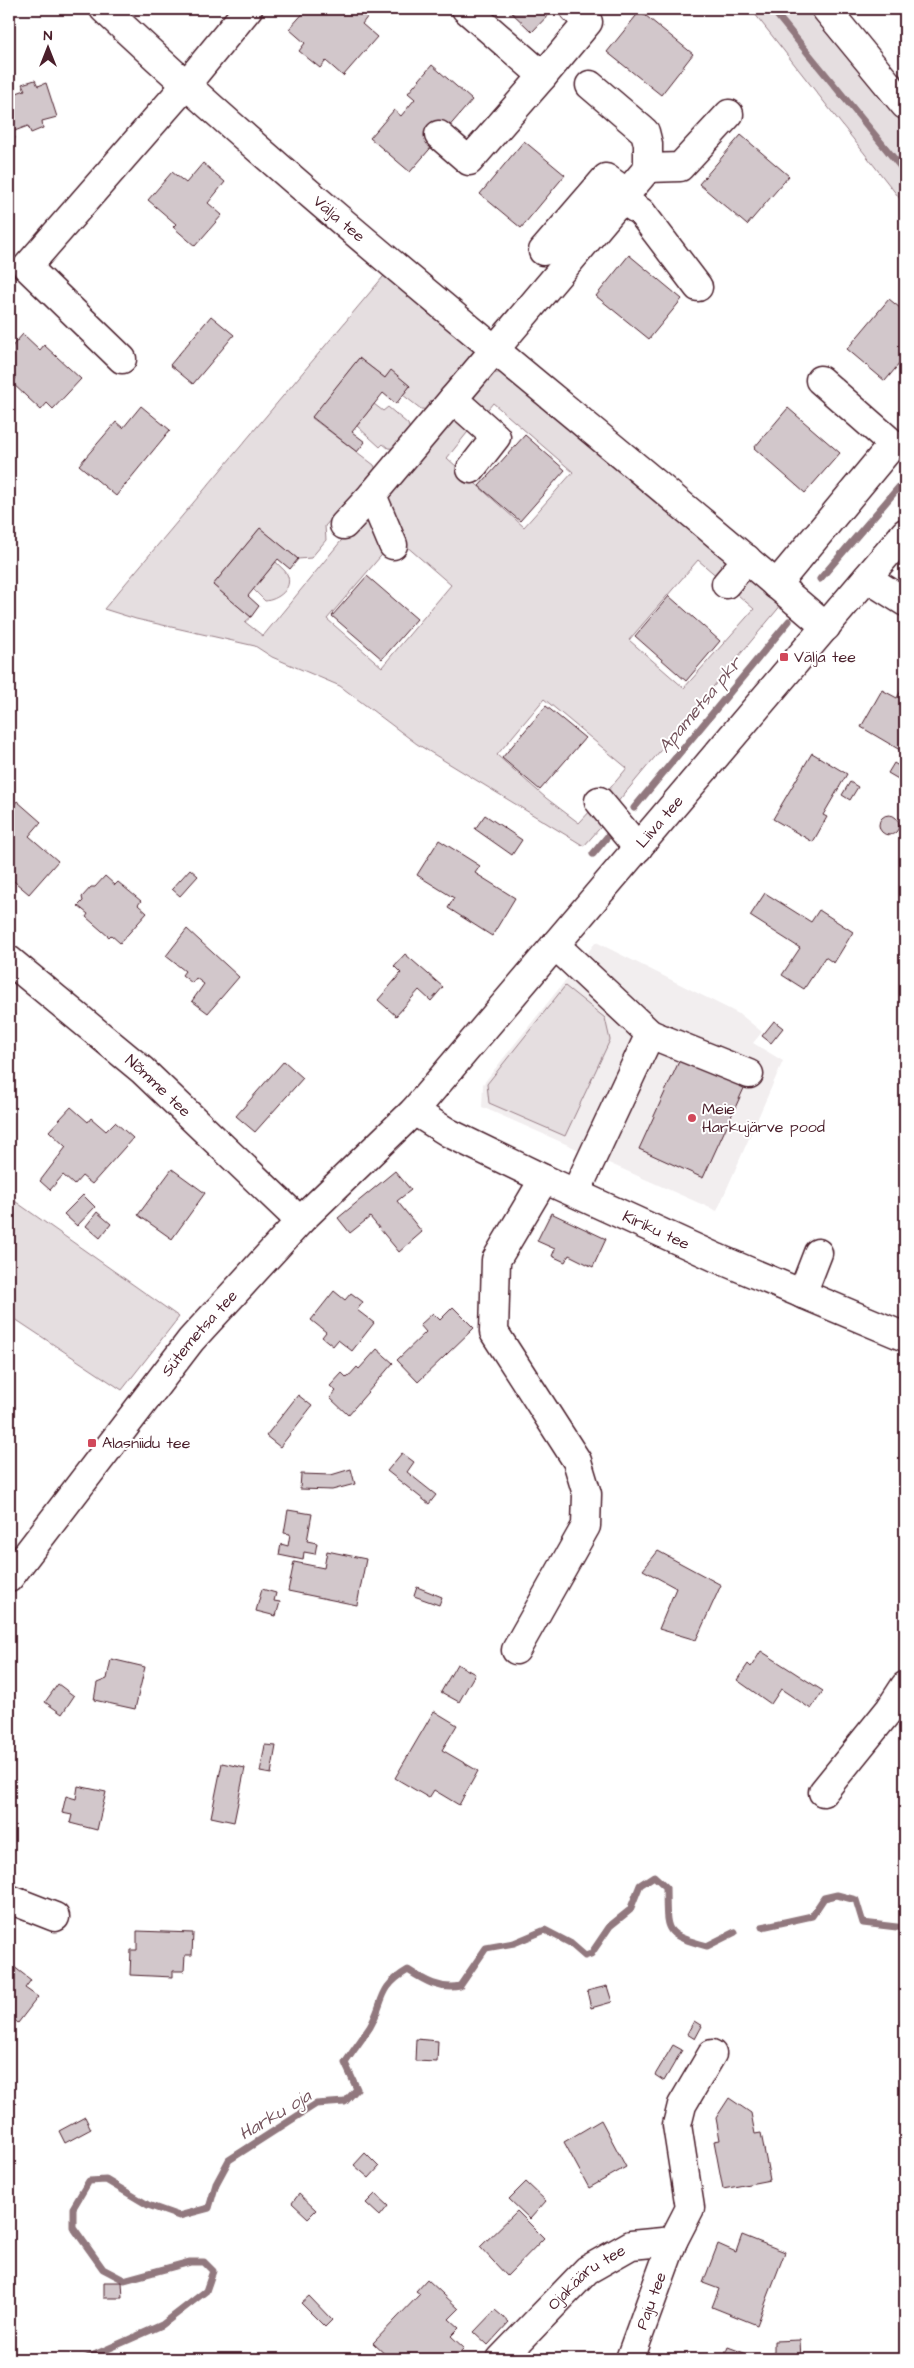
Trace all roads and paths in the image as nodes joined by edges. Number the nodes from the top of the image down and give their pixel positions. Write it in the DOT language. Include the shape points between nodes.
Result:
graph roads {
  1 [pos="104,9"];
  2 [pos="248,9"];
  3 [pos="466,9"];
  4 [pos="574,9"];
  5 [pos="826,9"];
  6 [pos="543,76"];
  7 [pos="590,85"];
  8 [pos="185,86"];
  9 [pos="905,105"];
  10 [pos="729,114"];
  11 [pos="439,135"];
  12 [pos="648,168"];
  13 [pos="624,196"];
  14 [pos="544,251"];
  15 [pos="698,287"];
  16 [pos="494,352"];
  17 [pos="122,360"];
  18 [pos="820,380"];
  19 [pos="453,399"];
  20 [pos="899,436"];
  21 [pos="471,469"];
  22 [pos="372,495"];
  23 [pos="344,525"];
  24 [pos="905,533"];
  25 [pos="392,545"];
  26 [pos="746,559"];
  27 [pos="867,578"];
  28 [pos="726,584"];
  29 [pos="776,585"];
  30 [pos="905,602"];
  31 [pos="826,627"];
  32 [pos="599,801"];
  33 [pos="638,848"];
  34 [pos="555,945"];
  35 [pos="9,960"];
  36 [pos="650,1034"];
  37 [pos="748,1074"];
  38 [pos="414,1111"];
  39 [pos="544,1179"];
  40 [pos="576,1192"];
  41 [pos="300,1221"];
  42 [pos="818,1254"];
  43 [pos="802,1294"];
  44 [pos="905,1337"];
  45 [pos="9,1578"];
  46 [pos="516,1650"];
  47 [pos="905,1686"];
  48 [pos="823,1792"];
  49 [pos="9,1899"];
  50 [pos="54,1917"];
  51 [pos="712,2054"];
  52 [pos="673,2240"];
  53 [pos="501,2359"];
  54 [pos="630,2359"];
  1 -- 8 [label="street, Välja tee"];
  2 -- 8 [label="street"];
  3 -- 6 [label="street"];
  4 -- 6 [label="street" via="588,22"];
  5 -- 9 [label="street"];
  6 -- 11 [label="street" via="469,161"];
  7 -- 12 [label="street" via="645,132"];
  8 -- 16 [label="street, Välja tee"];
  8 -- 17 [label="street" via="27,267"];
  10 -- 12 [label="street" via="680,168"];
  12 -- 13 [label="street"];
  13 -- 14 [label="street" via="606,178"];
  13 -- 15 [label="street" via="641,212"];
  13 -- 16 [label="street"];
  16 -- 19 [label="street"];
  16 -- 26 [label="street, Välja tee"];
  18 -- 20 [label="street"];
  19 -- 21 [label="street" via="496,436"];
  19 -- 22 [label="street"];
  20 -- 29 [label="street"];
  22 -- 23 [label="street"];
  22 -- 25 [label="street"];
  24 -- 27 [label="street, Liiva tee"];
  26 -- 28 [label="street"];
  26 -- 29 [label="street, Välja tee"];
  27 -- 30 [label="street"];
  27 -- 31 [label="street, Liiva tee"];
  29 -- 31 [label="street, Välja tee"];
  31 -- 33 [label="street, Liiva tee"];
  32 -- 33 [label="street"];
  33 -- 34 [label="street, Liiva tee"];
  34 -- 36 [label="street"];
  34 -- 38 [label="street, Liiva tee"];
  35 -- 41 [label="street, Nõmme tee" via="142,1070"];
  36 -- 37 [label="street"];
  36 -- 40 [label="street"];
  38 -- 39 [label="street, Kiriku tee" via="449,1133"];
  38 -- 41 [label="street, Sütemetsa tee"];
  39 -- 40 [label="street, Kiriku tee"];
  39 -- 46 [label="street" via="496,1260 494,1332 576,1461 587,1494 586,1526"];
  40 -- 43 [label="street, Kiriku tee"];
  41 -- 45 [label="street, Sütemetsa tee" via="191,1340"];
  42 -- 43 [label="street"];
  43 -- 44 [label="street, Kiriku tee"];
  47 -- 48 [label="street"];
  49 -- 50 [label="street"];
  51 -- 52 [label="street" via="682,2105 677,2125 690,2208"];
  52 -- 53 [label="street, Ojakääru tee" via="630,2245 588,2270"];
  52 -- 54 [label="street, Paju tee"];
}
